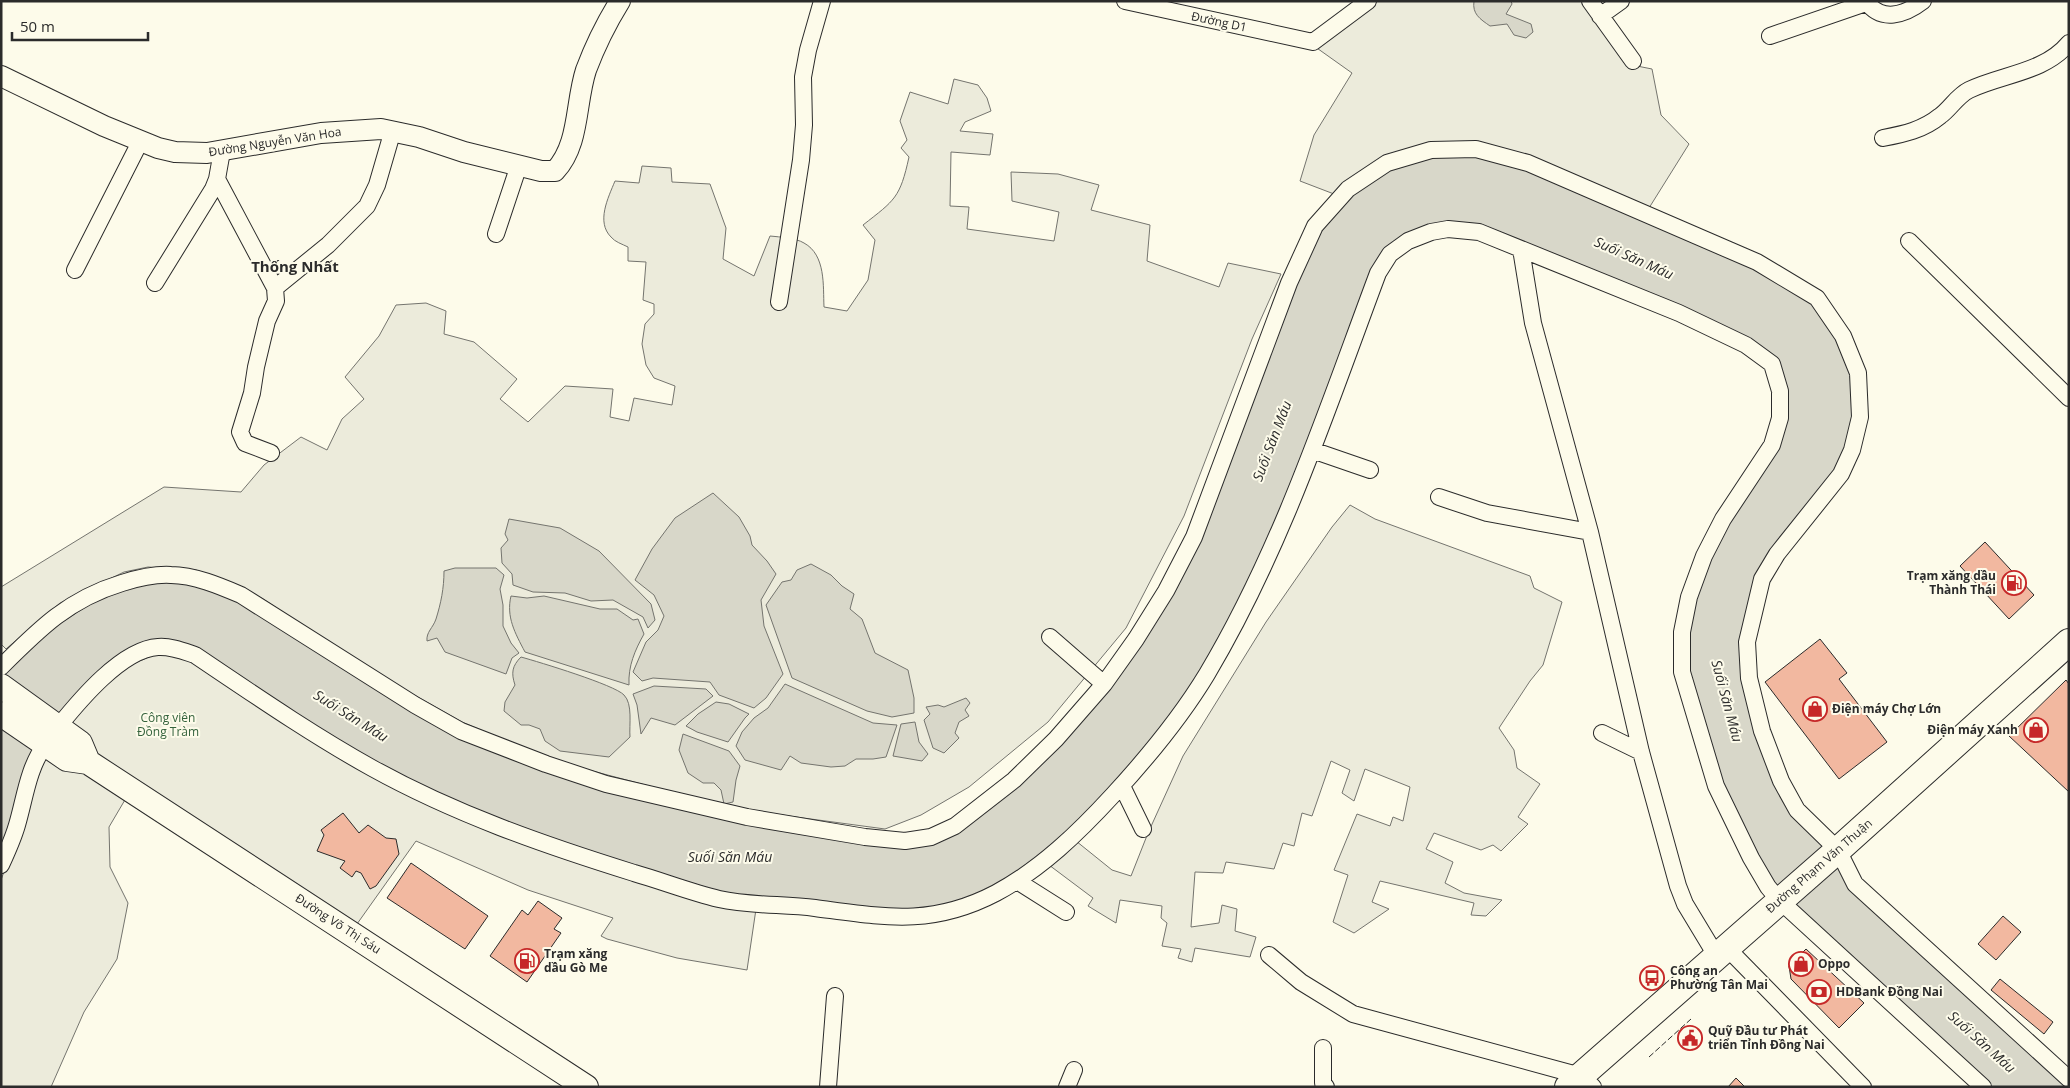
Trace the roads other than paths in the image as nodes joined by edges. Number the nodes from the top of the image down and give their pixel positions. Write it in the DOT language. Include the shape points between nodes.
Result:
graph roads {
  1 [pos="620,1"];
  2 [pos="822,1"];
  3 [pos="1125,1"];
  4 [pos="1368,1"];
  5 [pos="1590,1"];
  6 [pos="1621,1"];
  7 [pos="1923,1"];
  8 [pos="1866,2"];
  9 [pos="1600,16"];
  10 [pos="1770,36"];
  11 [pos="2069,43"];
  12 [pos="1633,61"];
  13 [pos="1,76"];
  14 [pos="393,130"];
  15 [pos="1883,138"];
  16 [pos="140,142"];
  17 [pos="222,151"];
  18 [pos="519,165"];
  19 [pos="217,180"];
  20 [pos="496,234"];
  21 [pos="1909,241"];
  22 [pos="1521,249"];
  23 [pos="75,270"];
  24 [pos="155,283"];
  25 [pos="275,288"];
  26 [pos="779,302"];
  27 [pos="2069,398"];
  28 [pos="1312,450"];
  29 [pos="271,453"];
  30 [pos="1370,470"];
  31 [pos="1439,497"];
  32 [pos="1590,532"];
  33 [pos="1050,637"];
  34 [pos="2069,642"];
  35 [pos="1,667"];
  36 [pos="1104,684"];
  37 [pos="1,686"];
  38 [pos="1,714"];
  39 [pos="1602,733"];
  40 [pos="52,736"];
  41 [pos="1641,752"];
  42 [pos="1122,786"];
  43 [pos="1143,829"];
  44 [pos="1838,850"];
  45 [pos="1,864"];
  46 [pos="1017,881"];
  47 [pos="1779,900"];
  48 [pos="1066,912"];
  49 [pos="1722,952"];
  50 [pos="1269,955"];
  51 [pos="835,996"];
  52 [pos="1323,1048"];
  53 [pos="1074,1070"];
  54 [pos="2069,1079"];
  55 [pos="1581,1083"];
  56 [pos="586,1087"];
  57 [pos="828,1087"];
  58 [pos="1067,1087"];
  59 [pos="1326,1087"];
  60 [pos="1863,1087"];
  61 [pos="1983,1087"];
  1 -- 18 [label="street, Đường Nguyễn Văn Hoa" via="586,72 572,142 564,161 554,171"];
  2 -- 26 [label="street" via="803,77 801,160"];
  3 -- 4 [label="street, Đường D1" via="1313,42"];
  5 -- 9 [label="street"];
  6 -- 9 [label="street"];
  7 -- 8 [label="street" via="1895,16 1878,13"];
  8 -- 10 [label="street"];
  9 -- 12 [label="street"];
  11 -- 15 [label="street" via="2039,66 1966,91 1940,116 1912,132"];
  13 -- 16 [label="street, Đường Nguyễn Văn Hoa"];
  14 -- 17 [label="street, Đường Nguyễn Văn Hoa" via="321,133"];
  14 -- 18 [label="street, Đường Nguyễn Văn Hoa"];
  14 -- 25 [label="street" via="378,186 367,206 328,245"];
  16 -- 17 [label="street, Đường Nguyễn Văn Hoa" via="190,154"];
  16 -- 23 [label="street"];
  17 -- 19 [label="street"];
  18 -- 20 [label="street"];
  19 -- 24 [label="street"];
  19 -- 25 [label="street"];
  21 -- 27 [label="street"];
  22 -- 28 [label="street" via="1479,232 1448,229 1408,241 1390,254 1378,273"];
  22 -- 32 [label="street" via="1533,323"];
  22 -- 47 [label="street" via="1679,313 1746,345 1772,364 1780,391 1780,418 1772,445 1723,519 1704,556 1689,597 1682,632 1682,672 1716,786 1752,858"];
  25 -- 29 [label="street" via="276,301 267,321 240,432 245,443"];
  28 -- 30 [label="street"];
  28 -- 42 [label="street" via="1288,512 1246,603 1206,676"];
  31 -- 32 [label="street" via="1487,513"];
  32 -- 41 [label="street"];
  33 -- 36 [label="street"];
  34 -- 44 [label="main road, Đường Phạm Văn Thuận"];
  35 -- 36 [label="street" via="68,606 97,591 137,578 172,574 216,584 241,595 415,705 461,731 520,754 606,784 700,807 905,842 930,837 955,826 985,804 1056,739"];
  36 -- 44 [label="street" via="1166,591 1194,537 1289,283 1315,226 1348,189 1387,163 1431,150 1476,149 1528,163 1757,262 1816,298 1843,336 1858,373 1860,417 1852,450 1841,474 1777,554 1762,579 1747,642 1753,696 1781,781 1797,810"];
  37 -- 40 [label="main road"];
  38 -- 40 [label="main road"];
  39 -- 41 [label="street"];
  40 -- 45 [label="street" via="39,753 17,825"];
  40 -- 46 [label="street" via="92,688 127,660 146,649 168,648 195,656 291,720 376,770 483,822 722,900 911,918 969,906"];
  40 -- 56 [label="main road, Đường Võ Thị Sáu" via="80,743 88,762"];
  41 -- 49 [label="street" via="1682,898"];
  42 -- 43 [label="street"];
  42 -- 46 [label="street" via="1057,851"];
  44 -- 47 [label="main road, Đường Phạm Văn Thuận"];
  44 -- 54 [label="street" via="1855,884"];
  46 -- 48 [label="street"];
  47 -- 49 [label="main road, Đường Phạm Văn Thuận"];
  47 -- 61 [label="street"];
  49 -- 55 [label="main road, Đường Phạm Văn Thuận"];
  49 -- 60 [label="street"];
  50 -- 55 [label="street" via="1301,982 1353,1014"];
  51 -- 57 [label="street"];
  52 -- 59 [label="street" via="1323,1083"];
  53 -- 58 [label="street"];
}
